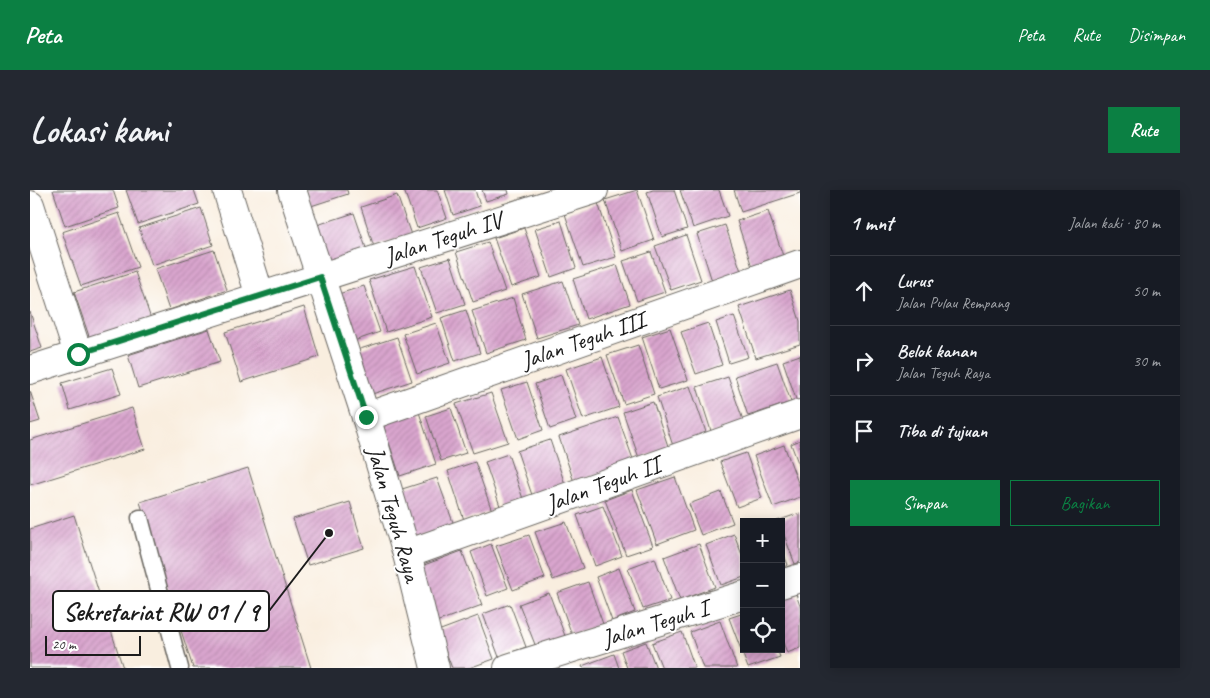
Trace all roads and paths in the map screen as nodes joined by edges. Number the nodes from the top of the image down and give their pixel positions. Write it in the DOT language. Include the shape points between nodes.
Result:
graph roads {
  1 [pos="227,190"];
  2 [pos="292,190"];
  3 [pos="594,190"];
  4 [pos="30,205"];
  5 [pos="800,264"];
  6 [pos="320,277"];
  7 [pos="260,296"];
  8 [pos="78,354"];
  9 [pos="30,370"];
  10 [pos="800,414"];
  11 [pos="366,417"];
  12 [pos="140,518"];
  13 [pos="407,554"];
  14 [pos="800,578"];
  15 [pos="785,583"];
  16 [pos="740,596"];
  17 [pos="180,668"];
  18 [pos="436,668"];
  19 [pos="508,668"];
  1 -- 7 [label="street"];
  2 -- 6 [label="street, Jalan Teguh Raya"];
  3 -- 6 [label="street, Jalan Teguh IV"];
  4 -- 8 [label="street"];
  5 -- 11 [label="street, Jalan Teguh III"];
  6 -- 7 [label="street, Jalan Teguh IV"];
  6 -- 11 [label="street, Jalan Teguh Raya"];
  7 -- 8 [label="street, Jalan Teguh IV"];
  8 -- 9 [label="street, Jalan Teguh IV"];
  10 -- 13 [label="street, Jalan Teguh II"];
  11 -- 13 [label="street, Jalan Teguh Raya"];
  12 -- 17 [label="lane"];
  13 -- 18 [label="street, Jalan Teguh Raya"];
  14 -- 15 [label="street"];
  16 -- 19 [label="street, Jalan Teguh I"];
}
